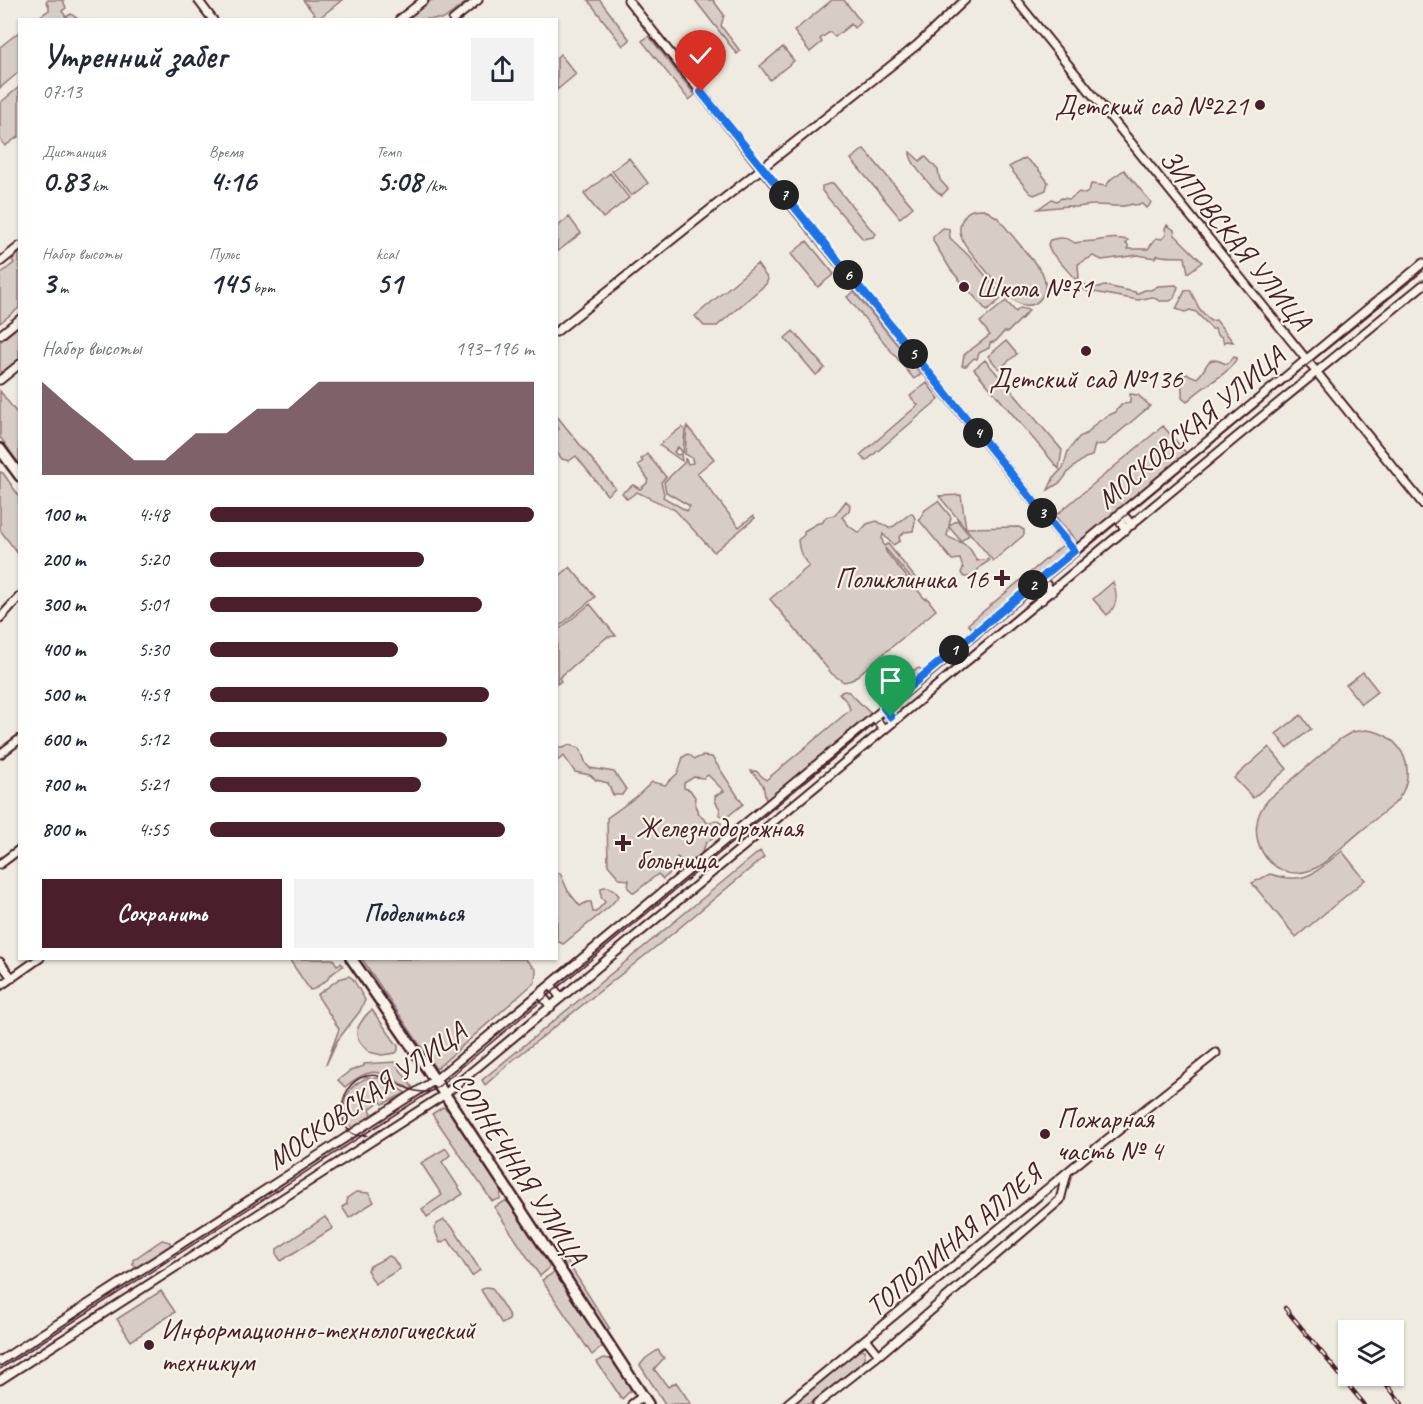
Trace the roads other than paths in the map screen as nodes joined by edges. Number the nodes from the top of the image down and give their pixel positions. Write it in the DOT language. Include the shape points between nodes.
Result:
graph roads {
  1 [pos="198,0"];
  2 [pos="424,0"];
  3 [pos="478,0"];
  4 [pos="628,0"];
  5 [pos="965,0"];
  6 [pos="1016,0"];
  7 [pos="212,18"];
  8 [pos="402,18"];
  9 [pos="456,18"];
  10 [pos="762,169"];
  11 [pos="18,248"];
  12 [pos="0,261"];
  13 [pos="1423,263"];
  14 [pos="1423,285"];
  15 [pos="18,321"];
  16 [pos="558,330"];
  17 [pos="0,335"];
  18 [pos="1305,359"];
  19 [pos="18,366"];
  20 [pos="1316,372"];
  21 [pos="0,380"];
  22 [pos="0,450"];
  23 [pos="18,473"];
  24 [pos="1423,504"];
  25 [pos="1119,514"];
  26 [pos="1129,528"];
  27 [pos="1074,551"];
  28 [pos="1041,578"];
  29 [pos="1031,586"];
  30 [pos="1052,592"];
  31 [pos="18,598"];
  32 [pos="1042,600"];
  33 [pos="0,618"];
  34 [pos="884,708"];
  35 [pos="874,717"];
  36 [pos="894,722"];
  37 [pos="884,730"];
  38 [pos="18,740"];
  39 [pos="0,754"];
  40 [pos="18,850"];
  41 [pos="0,864"];
  42 [pos="37,960"];
  43 [pos="352,960"];
  44 [pos="0,962"];
  45 [pos="12,978"];
  46 [pos="551,984"];
  47 [pos="0,986"];
  48 [pos="540,993"];
  49 [pos="561,998"];
  50 [pos="550,1007"];
  51 [pos="1216,1053"];
  52 [pos="435,1080"];
  53 [pos="445,1094"];
  54 [pos="1067,1173"];
  55 [pos="220,1219"];
  56 [pos="202,1231"];
  57 [pos="229,1233"];
  58 [pos="211,1245"];
  59 [pos="867,1340"];
  60 [pos="879,1355"];
  61 [pos="0,1361"];
  62 [pos="0,1380"];
  63 [pos="646,1400"];
  64 [pos="632,1404"];
  65 [pos="787,1404"];
  66 [pos="817,1404"];
  1 -- 7 [label="street"];
  2 -- 8 [label="street"];
  3 -- 9 [label="street"];
  4 -- 10 [label="street"];
  5 -- 10 [label="street" via="917,45"];
  6 -- 18 [label="street, ЗИПОВСКАЯ УЛИЦА"];
  10 -- 16 [label="street"];
  10 -- 27 [label="street"];
  11 -- 12 [label="street"];
  13 -- 18 [label="street, МОСКОВСКАЯ УЛИЦА"];
  14 -- 20 [label="street, МОСКОВСКАЯ УЛИЦА"];
  15 -- 17 [label="street"];
  18 -- 20 [label="street, ЗИПОВСКАЯ УЛИЦА"];
  18 -- 25 [label="street, МОСКОВСКАЯ УЛИЦА"];
  19 -- 21 [label="street"];
  20 -- 24 [label="street, ЗИПОВСКАЯ УЛИЦА"];
  20 -- 26 [label="street, МОСКОВСКАЯ УЛИЦА"];
  22 -- 23 [label="main road"];
  25 -- 26 [label="street"];
  25 -- 27 [label="street, МОСКОВСКАЯ УЛИЦА"];
  26 -- 30 [label="street, МОСКОВСКАЯ УЛИЦА"];
  27 -- 28 [label="street, МОСКОВСКАЯ УЛИЦА"];
  28 -- 29 [label="street, МОСКОВСКАЯ УЛИЦА"];
  28 -- 30 [label="street"];
  29 -- 32 [label="street"];
  29 -- 34 [label="street, МОСКОВСКАЯ УЛИЦА"];
  30 -- 32 [label="street, МОСКОВСКАЯ УЛИЦА"];
  31 -- 33 [label="street"];
  32 -- 36 [label="street, МОСКОВСКАЯ УЛИЦА"];
  34 -- 35 [label="street, МОСКОВСКАЯ УЛИЦА"];
  34 -- 36 [label="street"];
  35 -- 37 [label="street"];
  35 -- 46 [label="street, МОСКОВСКАЯ УЛИЦА"];
  36 -- 37 [label="street, МОСКОВСКАЯ УЛИЦА"];
  37 -- 49 [label="street, МОСКОВСКАЯ УЛИЦА"];
  38 -- 39 [label="street"];
  40 -- 41 [label="street"];
  42 -- 45 [label="street"];
  43 -- 52 [label="main road, СОЛНЕЧНАЯ УЛИЦА"];
  44 -- 45 [label="street"];
  45 -- 47 [label="street"];
  46 -- 48 [label="street, МОСКОВСКАЯ УЛИЦА"];
  46 -- 49 [label="street"];
  48 -- 50 [label="street"];
  48 -- 52 [label="street, МОСКОВСКАЯ УЛИЦА"];
  49 -- 50 [label="street, МОСКОВСКАЯ УЛИЦА"];
  50 -- 53 [label="street, МОСКОВСКАЯ УЛИЦА"];
  51 -- 54 [label="street, ТОПОЛИНАЯ АЛЛЕЯ"];
  52 -- 53 [label="main road, СОЛНЕЧНАЯ УЛИЦА"];
  52 -- 55 [label="street, МОСКОВСКАЯ УЛИЦА"];
  53 -- 57 [label="street, МОСКОВСКАЯ УЛИЦА"];
  53 -- 63 [label="main road, СОЛНЕЧНАЯ УЛИЦА"];
  54 -- 59 [label="street, ТОПОЛИНАЯ АЛЛЕЯ"];
  54 -- 60 [label="street, ТОПОЛИНАЯ АЛЛЕЯ" via="1060,1200"];
  55 -- 56 [label="street, МОСКОВСКАЯ УЛИЦА"];
  55 -- 57 [label="street" via="220,1229"];
  56 -- 58 [label="street" via="212,1234"];
  56 -- 61 [label="street, МОСКОВСКАЯ УЛИЦА"];
  57 -- 58 [label="street, МОСКОВСКАЯ УЛИЦА"];
  58 -- 62 [label="street, МОСКОВСКАЯ УЛИЦА"];
  59 -- 60 [label="street, ТОПОЛИНАЯ АЛЛЕЯ"];
  59 -- 65 [label="street, ТОПОЛИНАЯ АЛЛЕЯ"];
  60 -- 66 [label="street, ТОПОЛИНАЯ АЛЛЕЯ"];
  63 -- 64 [label="street"];
}
